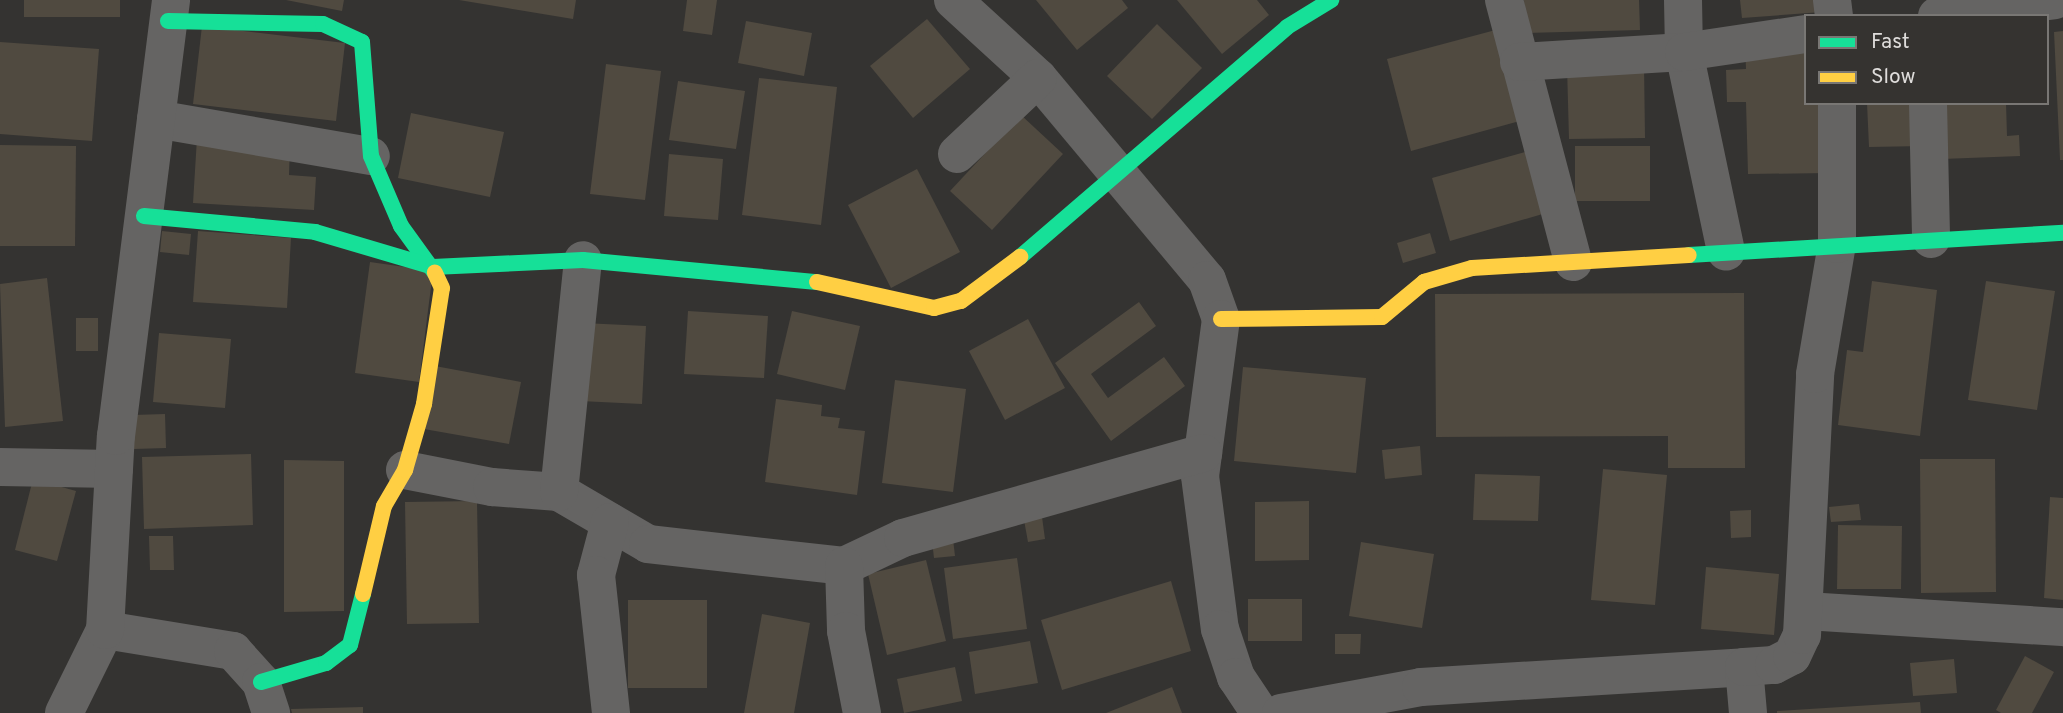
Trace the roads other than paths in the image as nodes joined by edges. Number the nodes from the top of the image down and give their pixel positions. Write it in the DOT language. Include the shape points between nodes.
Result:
graph roads {
  1 [pos="953,0"];
  2 [pos="1331,0"];
  3 [pos="1504,0"];
  4 [pos="1683,0"];
  5 [pos="2055,0"];
  6 [pos="169,10"];
  7 [pos="1952,14"];
  8 [pos="1804,34"];
  9 [pos="1684,51"];
  10 [pos="1519,62"];
  11 [pos="1038,78"];
  12 [pos="1837,105"];
  13 [pos="1928,105"];
  14 [pos="156,119"];
  15 [pos="957,154"];
  16 [pos="371,156"];
  17 [pos="1118,173"];
  18 [pos="144,216"];
  19 [pos="2063,233"];
  20 [pos="1931,239"];
  21 [pos="1837,244"];
  22 [pos="1726,252"];
  23 [pos="583,260"];
  24 [pos="1573,262"];
  25 [pos="433,267"];
  26 [pos="1221,319"];
  27 [pos="1203,453"];
  28 [pos="0,467"];
  29 [pos="114,469"];
  30 [pos="405,470"];
  31 [pos="559,492"];
  32 [pos="610,522"];
  33 [pos="844,566"];
  34 [pos="1806,611"];
  35 [pos="2063,627"];
  36 [pos="105,629"];
  37 [pos="1744,667"];
  38 [pos="266,697"];
  39 [pos="64,713"];
  40 [pos="611,713"];
  41 [pos="862,713"];
  42 [pos="1260,713"];
  43 [pos="1281,713"];
  44 [pos="1748,713"];
  1 -- 11 [label="street"];
  2 -- 17 [label="street" via="1287,27"];
  3 -- 10 [label="street"];
  4 -- 9 [label="street"];
  5 -- 7 [label="street"];
  6 -- 14 [label="street"];
  6 -- 16 [label="street" via="323,24 362,42"];
  8 -- 9 [label="street"];
  9 -- 10 [label="street"];
  9 -- 22 [label="street"];
  10 -- 24 [label="street"];
  11 -- 15 [label="street"];
  11 -- 17 [label="street"];
  12 -- 21 [label="street"];
  13 -- 20 [label="street"];
  14 -- 16 [label="street"];
  14 -- 18 [label="street"];
  16 -- 25 [label="street" via="401,226"];
  17 -- 23 [label="street" via="1046,237 961,301 934,308 792,277"];
  17 -- 26 [label="street" via="1207,280"];
  18 -- 25 [label="street" via="315,232"];
  18 -- 29 [label="street"];
  19 -- 20 [label="street"];
  20 -- 21 [label="street"];
  21 -- 22 [label="street"];
  21 -- 34 [label="street" via="1815,374"];
  22 -- 24 [label="street"];
  23 -- 25 [label="street"];
  23 -- 31 [label="street"];
  24 -- 26 [label="street" via="1472,268 1424,282 1382,317"];
  25 -- 30 [label="street" via="442,288 424,404"];
  26 -- 27 [label="street"];
  27 -- 33 [label="street" via="903,538"];
  27 -- 42 [label="street" via="1200,476 1220,629 1236,677"];
  28 -- 29 [label="street"];
  29 -- 36 [label="street"];
  30 -- 31 [label="street" via="492,487"];
  30 -- 38 [label="street" via="384,506 350,645"];
  31 -- 32 [label="street"];
  32 -- 33 [label="street" via="648,544"];
  32 -- 40 [label="street" via="596,575"];
  33 -- 41 [label="street" via="846,631"];
  34 -- 35 [label="street"];
  34 -- 37 [label="street" via="1792,656 1774,665"];
  36 -- 38 [label="street" via="233,651"];
  36 -- 39 [label="street"];
  37 -- 43 [label="street" via="1421,687"];
  37 -- 44 [label="street"];
}
